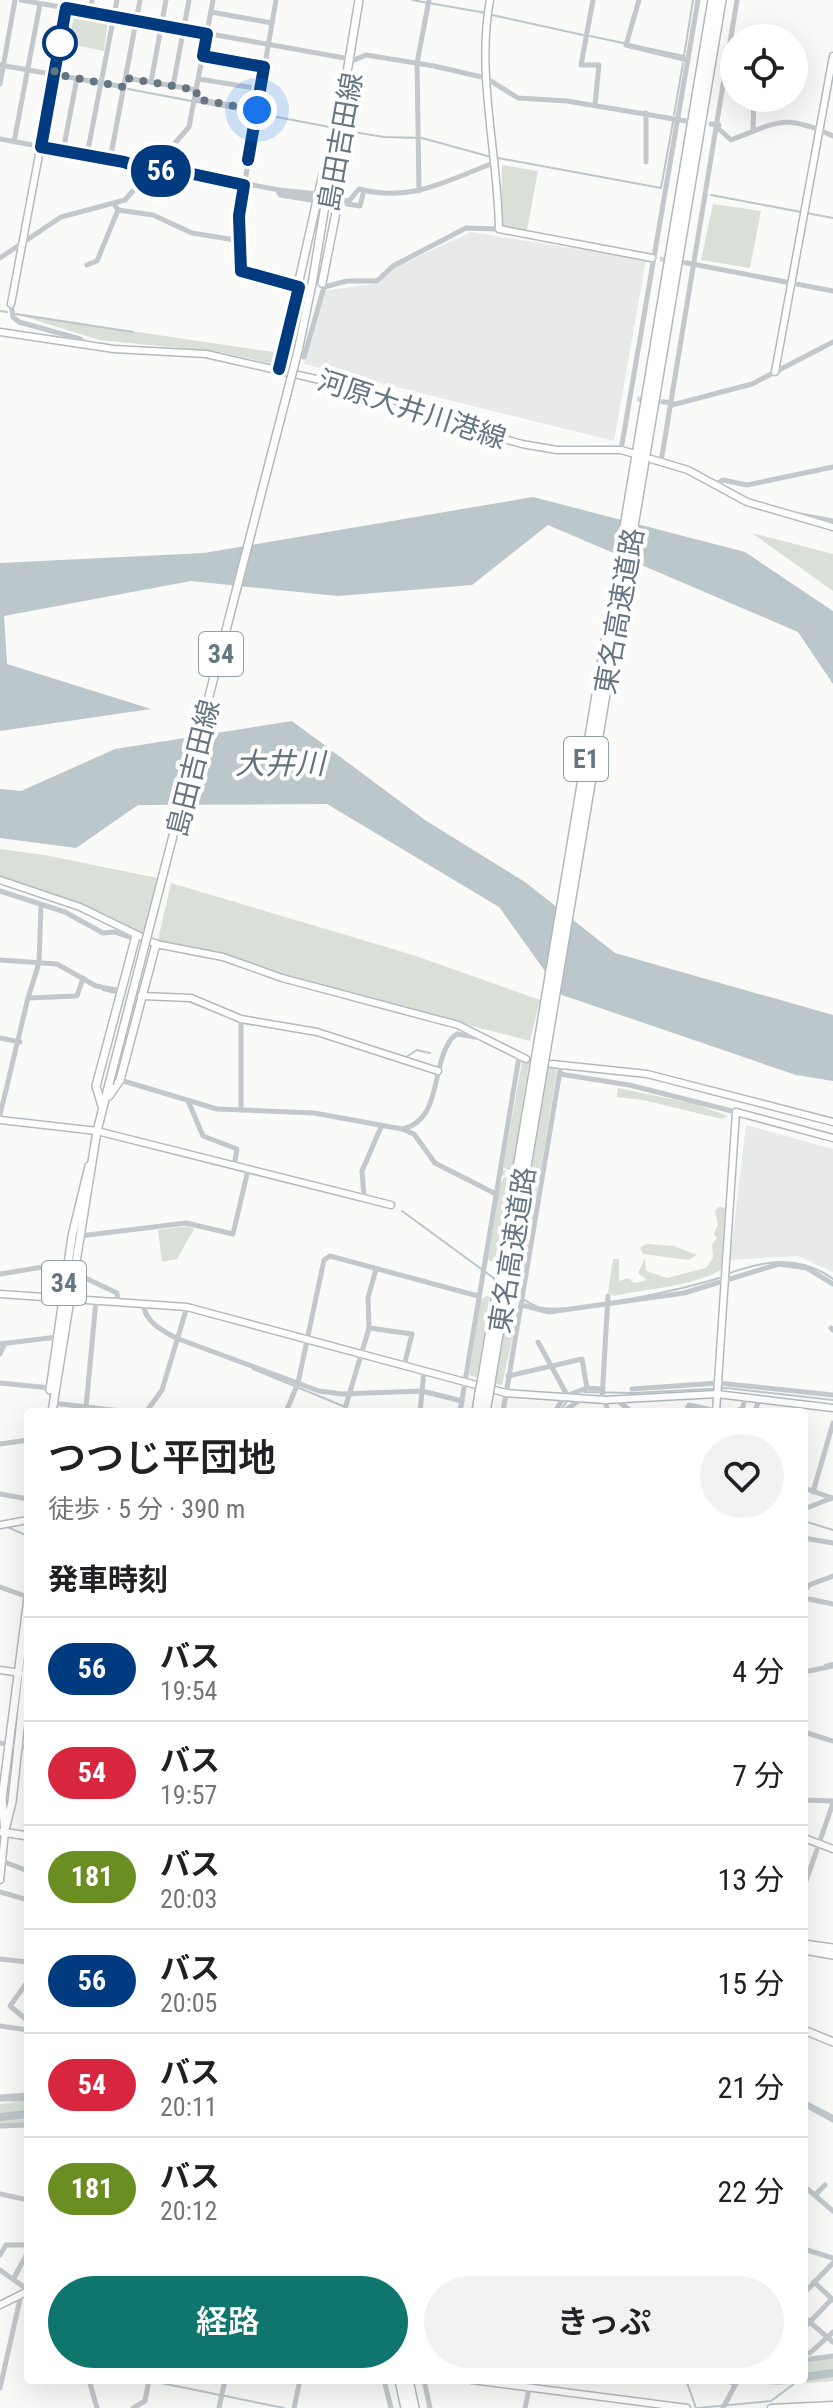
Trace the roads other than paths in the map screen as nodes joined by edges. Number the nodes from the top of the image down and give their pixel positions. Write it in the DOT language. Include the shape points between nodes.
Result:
graph roads {
  1 [pos="18,0"];
  2 [pos="92,0"];
  3 [pos="117,0"];
  4 [pos="140,0"];
  5 [pos="166,0"];
  6 [pos="189,0"];
  7 [pos="213,0"];
  8 [pos="265,0"];
  9 [pos="361,0"];
  10 [pos="429,0"];
  11 [pos="490,0"];
  12 [pos="593,0"];
  13 [pos="639,0"];
  14 [pos="698,0"];
  15 [pos="713,0"];
  16 [pos="721,0"];
  17 [pos="737,0"];
  18 [pos="276,1"];
  19 [pos="40,4"];
  20 [pos="67,4"];
  21 [pos="90,12"];
  22 [pos="211,12"];
  23 [pos="114,17"];
  24 [pos="137,21"];
  25 [pos="272,23"];
  26 [pos="162,25"];
  27 [pos="184,30"];
  28 [pos="207,34"];
  29 [pos="268,45"];
  30 [pos="203,56"];
  31 [pos="833,56"];
  32 [pos="352,57"];
  33 [pos="688,60"];
  34 [pos="417,63"];
  35 [pos="2,65"];
  36 [pos="264,67"];
  37 [pos="27,70"];
  38 [pos="54,74"];
  39 [pos="77,78"];
  40 [pos="126,78"];
  41 [pos="486,78"];
  42 [pos="199,79"];
  43 [pos="151,82"];
  44 [pos="101,83"];
  45 [pos="0,84"];
  46 [pos="173,86"];
  47 [pos="124,87"];
  48 [pos="261,89"];
  49 [pos="197,90"];
  50 [pos="196,99"];
  51 [pos="595,105"];
  52 [pos="257,110"];
  53 [pos="754,112"];
  54 [pos="646,113"];
  55 [pos="678,118"];
  56 [pos="686,121"];
  57 [pos="711,124"];
  58 [pos="719,126"];
  59 [pos="820,130"];
  60 [pos="753,132"];
  61 [pos="833,136"];
  62 [pos="0,139"];
  63 [pos="14,142"];
  64 [pos="41,147"];
  65 [pos="63,151"];
  66 [pos="336,154"];
  67 [pos="87,155"];
  68 [pos="110,160"];
  69 [pos="497,162"];
  70 [pos="646,162"];
  71 [pos="152,172"];
  72 [pos="244,185"];
  73 [pos="364,190"];
  74 [pos="419,191"];
  75 [pos="318,197"];
  76 [pos="340,201"];
  77 [pos="114,204"];
  78 [pos="118,210"];
  79 [pos="499,229"];
  80 [pos="241,241"];
  81 [pos="23,242"];
  82 [pos="2,254"];
  83 [pos="656,258"];
  84 [pos="687,263"];
  85 [pos="695,264"];
  86 [pos="87,265"];
  87 [pos="300,283"];
  88 [pos="322,283"];
  89 [pos="793,283"];
  90 [pos="833,291"];
  91 [pos="11,304"];
  92 [pos="0,332"];
  93 [pos="833,342"];
  94 [pos="88,345"];
  95 [pos="301,354"];
  96 [pos="279,369"];
  97 [pos="775,372"];
  98 [pos="664,402"];
  99 [pos="672,404"];
  100 [pos="621,450"];
  101 [pos="635,454"];
  102 [pos="651,459"];
  103 [pos="661,462"];
  104 [pos="833,467"];
  105 [pos="637,481"];
  106 [pos="714,485"];
  107 [pos="777,513"];
  108 [pos="833,521"];
  109 [pos="833,527"];
  110 [pos="0,880"];
  111 [pos="0,891"];
  112 [pos="41,905"];
  113 [pos="135,935"];
  114 [pos="156,944"];
  115 [pos="0,960"];
  116 [pos="39,965"];
  117 [pos="82,979"];
  118 [pos="120,996"];
  119 [pos="28,998"];
  120 [pos="140,1000"];
  121 [pos="241,1021"];
  122 [pos="0,1038"];
  123 [pos="481,1038"];
  124 [pos="20,1042"];
  125 [pos="523,1058"];
  126 [pos="552,1064"];
  127 [pos="561,1064"];
  128 [pos="438,1071"];
  129 [pos="560,1074"];
  130 [pos="120,1080"];
  131 [pos="189,1103"];
  132 [pos="102,1108"];
  133 [pos="241,1110"];
  134 [pos="736,1112"];
  135 [pos="0,1118"];
  136 [pos="833,1122"];
  137 [pos="381,1127"];
  138 [pos="402,1129"];
  139 [pos="97,1131"];
  140 [pos="833,1138"];
  141 [pos="93,1157"];
  142 [pos="234,1166"];
  143 [pos="248,1170"];
  144 [pos="496,1194"];
  145 [pos="364,1197"];
  146 [pos="391,1205"];
  147 [pos="80,1236"];
  148 [pos="67,1268"];
  149 [pos="376,1269"];
  150 [pos="0,1274"];
  151 [pos="81,1276"];
  152 [pos="725,1280"];
  153 [pos="833,1284"];
  154 [pos="0,1294"];
  155 [pos="478,1296"];
  156 [pos="65,1298"];
  157 [pos="608,1300"];
  158 [pos="96,1301"];
  159 [pos="523,1301"];
  160 [pos="118,1302"];
  161 [pos="143,1303"];
  162 [pos="187,1307"];
  163 [pos="369,1328"];
  164 [pos="57,1337"];
  165 [pos="176,1338"];
  166 [pos="307,1341"];
  167 [pos="538,1342"];
  168 [pos="2,1344"];
  169 [pos="0,1354"];
  170 [pos="362,1355"];
  171 [pos="404,1366"];
  172 [pos="553,1367"];
  173 [pos="424,1371"];
  174 [pos="508,1376"];
  175 [pos="465,1382"];
  176 [pos="0,1383"];
  177 [pos="718,1383"];
  178 [pos="297,1385"];
  179 [pos="51,1388"];
  180 [pos="587,1388"];
  181 [pos="632,1389"];
  182 [pos="422,1391"];
  183 [pos="506,1393"];
  184 [pos="350,1394"];
  185 [pos="484,1394"];
  186 [pos="717,1394"];
  187 [pos="602,1395"];
  188 [pos="833,1395"];
  189 [pos="746,1397"];
  190 [pos="564,1398"];
  191 [pos="759,1399"];
  192 [pos="580,1400"];
  193 [pos="617,1400"];
  194 [pos="462,1401"];
  195 [pos="53,1403"];
  196 [pos="86,1407"];
  197 [pos="50,1408"];
  198 [pos="51,1408"];
  199 [pos="95,1408"];
  200 [pos="149,1408"];
  201 [pos="288,1408"];
  202 [pos="345,1408"];
  203 [pos="420,1408"];
  204 [pos="461,1408"];
  205 [pos="479,1408"];
  206 [pos="485,1408"];
  207 [pos="504,1408"];
  208 [pos="558,1408"];
  209 [pos="569,1408"];
  210 [pos="607,1408"];
  211 [pos="627,1408"];
  212 [pos="716,1408"];
  213 [pos="742,1408"];
  214 [pos="756,1408"];
  215 [pos="833,1408"];
  216 [pos="833,1423"];
  217 [pos="24,1441"];
  218 [pos="0,1444"];
  219 [pos="808,1490"];
  220 [pos="813,1492"];
  221 [pos="0,1494"];
  222 [pos="24,1498"];
  223 [pos="833,1498"];
  224 [pos="808,1507"];
  225 [pos="24,1520"];
  226 [pos="4,1523"];
  227 [pos="808,1539"];
  228 [pos="833,1543"];
  229 [pos="833,1576"];
  230 [pos="808,1586"];
  231 [pos="0,1587"];
  232 [pos="24,1596"];
  233 [pos="808,1599"];
  234 [pos="833,1604"];
  235 [pos="24,1622"];
  236 [pos="833,1666"];
  237 [pos="0,1670"];
  238 [pos="808,1671"];
  239 [pos="16,1672"];
  240 [pos="24,1673"];
  241 [pos="24,1701"];
  242 [pos="808,1733"];
  243 [pos="833,1741"];
  244 [pos="4,1744"];
  245 [pos="19,1746"];
  246 [pos="24,1747"];
  247 [pos="808,1800"];
  248 [pos="833,1802"];
  249 [pos="2,1832"];
  250 [pos="24,1835"];
  251 [pos="808,1839"];
  252 [pos="820,1843"];
  253 [pos="833,1849"];
  254 [pos="2,1861"];
  255 [pos="24,1869"];
  256 [pos="808,1876"];
  257 [pos="0,1880"];
  258 [pos="0,1892"];
  259 [pos="24,1899"];
  260 [pos="808,1947"];
  261 [pos="808,1948"];
  262 [pos="833,1948"];
  263 [pos="833,1955"];
  264 [pos="0,1959"];
  265 [pos="24,1962"];
  266 [pos="24,1987"];
  267 [pos="24,2018"];
  268 [pos="0,2026"];
  269 [pos="24,2029"];
  270 [pos="808,2032"];
  271 [pos="833,2042"];
  272 [pos="24,2097"];
  273 [pos="0,2098"];
  274 [pos="808,2106"];
  275 [pos="833,2120"];
  276 [pos="24,2125"];
  277 [pos="0,2126"];
  278 [pos="825,2185"];
  279 [pos="808,2189"];
  280 [pos="0,2194"];
  281 [pos="815,2195"];
  282 [pos="24,2199"];
  283 [pos="833,2211"];
  284 [pos="24,2245"];
  285 [pos="808,2251"];
  286 [pos="0,2255"];
  287 [pos="24,2259"];
  288 [pos="833,2260"];
  289 [pos="0,2270"];
  290 [pos="14,2278"];
  291 [pos="814,2282"];
  292 [pos="808,2289"];
  293 [pos="24,2290"];
  294 [pos="24,2293"];
  295 [pos="24,2299"];
  296 [pos="832,2300"];
  297 [pos="0,2305"];
  298 [pos="808,2319"];
  299 [pos="808,2321"];
  300 [pos="831,2337"];
  301 [pos="808,2353"];
  302 [pos="833,2356"];
  303 [pos="808,2359"];
  304 [pos="90,2384"];
  305 [pos="149,2384"];
  306 [pos="224,2384"];
  307 [pos="299,2384"];
  308 [pos="385,2384"];
  309 [pos="401,2384"];
  310 [pos="409,2384"];
  311 [pos="425,2384"];
  312 [pos="531,2384"];
  313 [pos="736,2384"];
  314 [pos="0,2388"];
  315 [pos="724,2405"];
  316 [pos="833,2405"];
  317 [pos="97,2408"];
  318 [pos="133,2408"];
  319 [pos="219,2408"];
  320 [pos="294,2408"];
  321 [pos="391,2408"];
  322 [pos="406,2408"];
  323 [pos="414,2408"];
  324 [pos="430,2408"];
  325 [pos="525,2408"];
  326 [pos="686,2408"];
  327 [pos="771,2408"];
  1 -- 19 [label="street"];
  1 -- 35 [label="street"];
  2 -- 21 [label="street"];
  3 -- 23 [label="street"];
  4 -- 24 [label="street"];
  5 -- 26 [label="street"];
  6 -- 27 [label="street"];
  7 -- 22 [label="street"];
  8 -- 18 [label="street"];
  9 -- 32 [label="main road, 島田吉田線 / 34"];
  10 -- 34 [label="street"];
  11 -- 41 [label="street"];
  12 -- 51 [label="street" via="581,65 599,65"];
  13 -- 33 [label="street" via="626,45"];
  14 -- 33 [label="street"];
  15 -- 105 [label="highway, 東名高速道路 / E1"];
  16 -- 105 [label="highway, 東名高速道路 / E1"];
  17 -- 58 [label="street"];
  18 -- 25 [label="street"];
  19 -- 20 [label="street"];
  19 -- 37 [label="street"];
  20 -- 21 [label="street"];
  20 -- 38 [label="street"];
  21 -- 23 [label="street"];
  22 -- 25 [label="street"];
  22 -- 28 [label="street"];
  23 -- 24 [label="street"];
  23 -- 44 [label="street"];
  24 -- 26 [label="street"];
  24 -- 40 [label="street"];
  25 -- 29 [label="street"];
  26 -- 27 [label="street"];
  26 -- 43 [label="street"];
  27 -- 28 [label="street"];
  27 -- 46 [label="street"];
  28 -- 29 [label="street"];
  28 -- 30 [label="street"];
  29 -- 32 [label="street"];
  29 -- 36 [label="street"];
  30 -- 36 [label="street"];
  30 -- 42 [label="street"];
  31 -- 59 [label="street"];
  32 -- 34 [label="street"];
  32 -- 66 [label="main road, 島田吉田線 / 34"];
  33 -- 55 [label="street"];
  34 -- 41 [label="street"];
  34 -- 74 [label="street"];
  35 -- 37 [label="street"];
  35 -- 45 [label="street"];
  36 -- 48 [label="street"];
  37 -- 38 [label="street"];
  37 -- 63 [label="street"];
  38 -- 39 [label="street"];
  38 -- 64 [label="street"];
  39 -- 44 [label="street"];
  39 -- 65 [label="street"];
  40 -- 43 [label="street"];
  40 -- 47 [label="street"];
  41 -- 51 [label="street" via="518,98"];
  41 -- 69 [label="street"];
  42 -- 48 [label="street"];
  42 -- 49 [label="street"];
  43 -- 46 [label="street"];
  44 -- 47 [label="street"];
  44 -- 67 [label="street"];
  46 -- 49 [label="street"];
  47 -- 68 [label="street"];
  48 -- 52 [label="street"];
  49 -- 50 [label="street"];
  50 -- 52 [label="street"];
  50 -- 71 [label="street" via="189,127"];
  51 -- 54 [label="street"];
  52 -- 72 [label="street"];
  53 -- 60 [label="street"];
  54 -- 55 [label="street"];
  54 -- 70 [label="street"];
  55 -- 56 [label="street"];
  55 -- 83 [label="street"];
  57 -- 58 [label="street"];
  58 -- 60 [label="street" via="731,140"];
  58 -- 85 [label="street"];
  59 -- 60 [label="street" via="800,121"];
  59 -- 61 [label="street"];
  59 -- 89 [label="street"];
  62 -- 63 [label="street"];
  63 -- 64 [label="street"];
  64 -- 65 [label="street"];
  64 -- 81 [label="street"];
  65 -- 67 [label="street"];
  66 -- 75 [label="main road" via="323,174"];
  66 -- 76 [label="main road" via="343,177"];
  66 -- 95 [label="main road, 島田吉田線 / 34"];
  67 -- 68 [label="street"];
  68 -- 71 [label="street"];
  69 -- 74 [label="street"];
  69 -- 79 [label="street"];
  71 -- 72 [label="street" via="179,171"];
  71 -- 77 [label="street" via="125,200"];
  72 -- 75 [label="street" via="277,190 280,195"];
  72 -- 80 [label="street"];
  73 -- 74 [label="street" via="381,196"];
  73 -- 76 [label="street"];
  73 -- 76 [label="street" via="360,206"];
  75 -- 87 [label="main road"];
  76 -- 88 [label="main road"];
  77 -- 78 [label="street"];
  77 -- 81 [label="street" via="61,217"];
  78 -- 80 [label="street" via="153,215 192,233"];
  78 -- 86 [label="street" via="97,261"];
  79 -- 83 [label="street"];
  79 -- 95 [label="street" via="466,228 393,266 377,281 324,287"];
  80 -- 87 [label="street" via="241,271"];
  81 -- 82 [label="street"];
  81 -- 91 [label="street"];
  83 -- 100 [label="street"];
  84 -- 85 [label="street"];
  85 -- 89 [label="street"];
  85 -- 99 [label="street"];
  87 -- 96 [label="main road"];
  89 -- 90 [label="street"];
  89 -- 97 [label="street"];
  91 -- 94 [label="street" via="19,322"];
  92 -- 94 [label="street, 河原大井川港線"];
  93 -- 97 [label="street"];
  94 -- 96 [label="street, 河原大井川港線" via="206,354"];
  95 -- 132 [label="main road, 島田吉田線 / 34, bridge"];
  96 -- 100 [label="street, 河原大井川港線" via="377,393 457,426 522,444"];
  97 -- 99 [label="street" via="752,384"];
  98 -- 99 [label="street"];
  99 -- 103 [label="street"];
  100 -- 101 [label="street, 河原大井川港線"];
  102 -- 103 [label="street"];
  103 -- 106 [label="street"];
  104 -- 106 [label="street" via="747,485 723,480"];
  105 -- 185 [label="highway, 東名高速道路 / E1, bridge"];
  106 -- 107 [label="street"];
  107 -- 108 [label="street" via="790,510"];
  107 -- 109 [label="street"];
  110 -- 113 [label="street" via="80,907"];
  111 -- 112 [label="street"];
  112 -- 113 [label="street" via="103,933"];
  112 -- 116 [label="street"];
  113 -- 114 [label="street"];
  113 -- 118 [label="main road"];
  114 -- 120 [label="main road"];
  114 -- 123 [label="street" via="223,957 458,1025"];
  115 -- 116 [label="street"];
  116 -- 117 [label="street" via="66,967"];
  116 -- 119 [label="street"];
  117 -- 118 [label="street"];
  117 -- 119 [label="street" via="77,996"];
  118 -- 120 [label="main road"];
  118 -- 132 [label="main road" via="96,1086"];
  119 -- 124 [label="street"];
  120 -- 121 [label="street" via="191,998"];
  120 -- 130 [label="main road"];
  121 -- 128 [label="street" via="317,1032"];
  121 -- 133 [label="street"];
  122 -- 124 [label="street"];
  123 -- 125 [label="street"];
  123 -- 128 [label="street" via="457,1034"];
  124 -- 135 [label="street"];
  125 -- 144 [label="street"];
  126 -- 127 [label="street"];
  127 -- 129 [label="street"];
  127 -- 136 [label="street" via="647,1074"];
  128 -- 138 [label="street" via="421,1121"];
  129 -- 134 [label="street"];
  129 -- 159 [label="street"];
  130 -- 131 [label="street"];
  130 -- 132 [label="main road"];
  131 -- 133 [label="street"];
  131 -- 142 [label="street" via="203,1136 237,1149"];
  132 -- 139 [label="main road, 島田吉田線 / 34"];
  133 -- 137 [label="street" via="314,1113"];
  134 -- 140 [label="street"];
  134 -- 152 [label="street"];
  135 -- 139 [label="street"];
  137 -- 138 [label="street"];
  137 -- 145 [label="street" via="362,1171"];
  138 -- 144 [label="street" via="414,1134 435,1163"];
  139 -- 141 [label="main road, 島田吉田線 / 34"];
  139 -- 142 [label="street"];
  141 -- 147 [label="main road, 島田吉田線 / 34"];
  141 -- 148 [label="main road, 島田吉田線 / 34"];
  142 -- 143 [label="street"];
  143 -- 145 [label="street"];
  143 -- 147 [label="street" via="233,1234 186,1223"];
  144 -- 155 [label="street"];
  145 -- 146 [label="street"];
  147 -- 156 [label="main road, 島田吉田線 / 34"];
  148 -- 150 [label="street"];
  148 -- 156 [label="main road, 島田吉田線 / 34"];
  149 -- 155 [label="street"];
  149 -- 163 [label="street" via="368,1298"];
  149 -- 166 [label="street" via="330,1256 324,1260"];
  151 -- 160 [label="street" via="117,1293"];
  152 -- 153 [label="street" via="779,1264 807,1268"];
  152 -- 157 [label="street" via="684,1293"];
  152 -- 177 [label="street"];
  154 -- 156 [label="street"];
  155 -- 175 [label="street"];
  156 -- 158 [label="street"];
  156 -- 164 [label="main road, 島田吉田線 / 34"];
  156 -- 195 [label="main road, 島田吉田線 / 34"];
  157 -- 159 [label="street" via="549,1312"];
  157 -- 187 [label="street"];
  158 -- 160 [label="street"];
  158 -- 196 [label="street"];
  159 -- 174 [label="street"];
  160 -- 161 [label="street"];
  161 -- 162 [label="street"];
  161 -- 165 [label="street" via="144,1313 158,1328"];
  162 -- 165 [label="street"];
  162 -- 166 [label="street"];
  163 -- 170 [label="street"];
  163 -- 171 [label="street" via="412,1334"];
  164 -- 168 [label="street"];
  164 -- 179 [label="main road, 島田吉田線 / 34"];
  165 -- 178 [label="street"];
  165 -- 200 [label="street" via="162,1390"];
  166 -- 170 [label="street"];
  166 -- 178 [label="street"];
  167 -- 172 [label="street"];
  168 -- 169 [label="street"];
  170 -- 171 [label="street"];
  170 -- 184 [label="street"];
  171 -- 173 [label="street"];
  172 -- 174 [label="street"];
  172 -- 180 [label="street" via="582,1359"];
  172 -- 190 [label="street"];
  173 -- 175 [label="street"];
  173 -- 182 [label="street"];
  174 -- 183 [label="street"];
  175 -- 183 [label="street"];
  175 -- 194 [label="street"];
  176 -- 179 [label="street"];
  177 -- 181 [label="street"];
  177 -- 186 [label="street"];
  177 -- 188 [label="street"];
  178 -- 184 [label="street"];
  178 -- 201 [label="street"];
  179 -- 197 [label="main road, 島田吉田線 / 34"];
  180 -- 187 [label="street"];
  180 -- 190 [label="street"];
  182 -- 184 [label="street"];
  182 -- 194 [label="street"];
  182 -- 203 [label="street"];
  183 -- 190 [label="street"];
  183 -- 207 [label="street"];
  184 -- 202 [label="street"];
  185 -- 205 [label="highway, 東名高速道路 / E1"];
  185 -- 206 [label="highway, 東名高速道路 / E1"];
  186 -- 189 [label="street"];
  186 -- 193 [label="street"];
  186 -- 212 [label="street"];
  187 -- 192 [label="street"];
  187 -- 193 [label="street"];
  187 -- 210 [label="street"];
  189 -- 191 [label="street"];
  189 -- 213 [label="street"];
  190 -- 192 [label="street"];
  190 -- 208 [label="street"];
  191 -- 214 [label="street"];
  191 -- 215 [label="street"];
  192 -- 209 [label="street"];
  193 -- 211 [label="street"];
  194 -- 204 [label="street"];
  195 -- 196 [label="street"];
  195 -- 198 [label="main road, 島田吉田線 / 34"];
  196 -- 199 [label="street"];
  216 -- 220 [label="street"];
  217 -- 218 [label="street"];
  219 -- 220 [label="street"];
  220 -- 223 [label="street"];
  221 -- 222 [label="street"];
  223 -- 224 [label="street"];
  225 -- 226 [label="street"];
  227 -- 228 [label="street"];
  229 -- 230 [label="street"];
  231 -- 232 [label="street"];
  233 -- 234 [label="street"];
  235 -- 239 [label="main road"];
  236 -- 238 [label="street"];
  237 -- 239 [label="street"];
  239 -- 240 [label="street"];
  239 -- 244 [label="main road"];
  241 -- 245 [label="main road"];
  242 -- 243 [label="street"];
  244 -- 245 [label="street"];
  244 -- 249 [label="main road"];
  245 -- 246 [label="street"];
  245 -- 249 [label="main road"];
  247 -- 248 [label="street"];
  248 -- 252 [label="street"];
  249 -- 250 [label="main road"];
  249 -- 254 [label="street"];
  251 -- 252 [label="street"];
  252 -- 253 [label="street"];
  252 -- 256 [label="street"];
  254 -- 255 [label="street"];
  254 -- 257 [label="street"];
  258 -- 259 [label="street"];
  260 -- 262 [label="main road"];
  261 -- 263 [label="main road"];
  264 -- 265 [label="street"];
  266 -- 267 [label="street" via="10,2006"];
  268 -- 269 [label="street"];
  270 -- 271 [label="main road"];
  272 -- 273 [label="street"];
  274 -- 275 [label="street"];
  276 -- 277 [label="street"];
  278 -- 281 [label="street"];
  279 -- 281 [label="street"];
  280 -- 282 [label="street"];
  281 -- 283 [label="street"];
  284 -- 286 [label="street" via="6,2245"];
  285 -- 288 [label="street"];
  287 -- 290 [label="street"];
  288 -- 291 [label="street"];
  289 -- 290 [label="street"];
  290 -- 293 [label="street"];
  291 -- 292 [label="street"];
  291 -- 296 [label="street"];
  294 -- 297 [label="street"];
  295 -- 314 [label="street"];
  296 -- 298 [label="street"];
  299 -- 300 [label="street"];
  300 -- 301 [label="street"];
  302 -- 303 [label="street"];
  304 -- 317 [label="street"];
  305 -- 318 [label="street" via="145,2401"];
  306 -- 319 [label="street"];
  307 -- 320 [label="street"];
  308 -- 321 [label="street"];
  309 -- 322 [label="highway"];
  310 -- 323 [label="highway"];
  311 -- 324 [label="street"];
  312 -- 325 [label="street"];
  312 -- 326 [label="street"];
  313 -- 315 [label="street"];
  316 -- 327 [label="street"];
}
